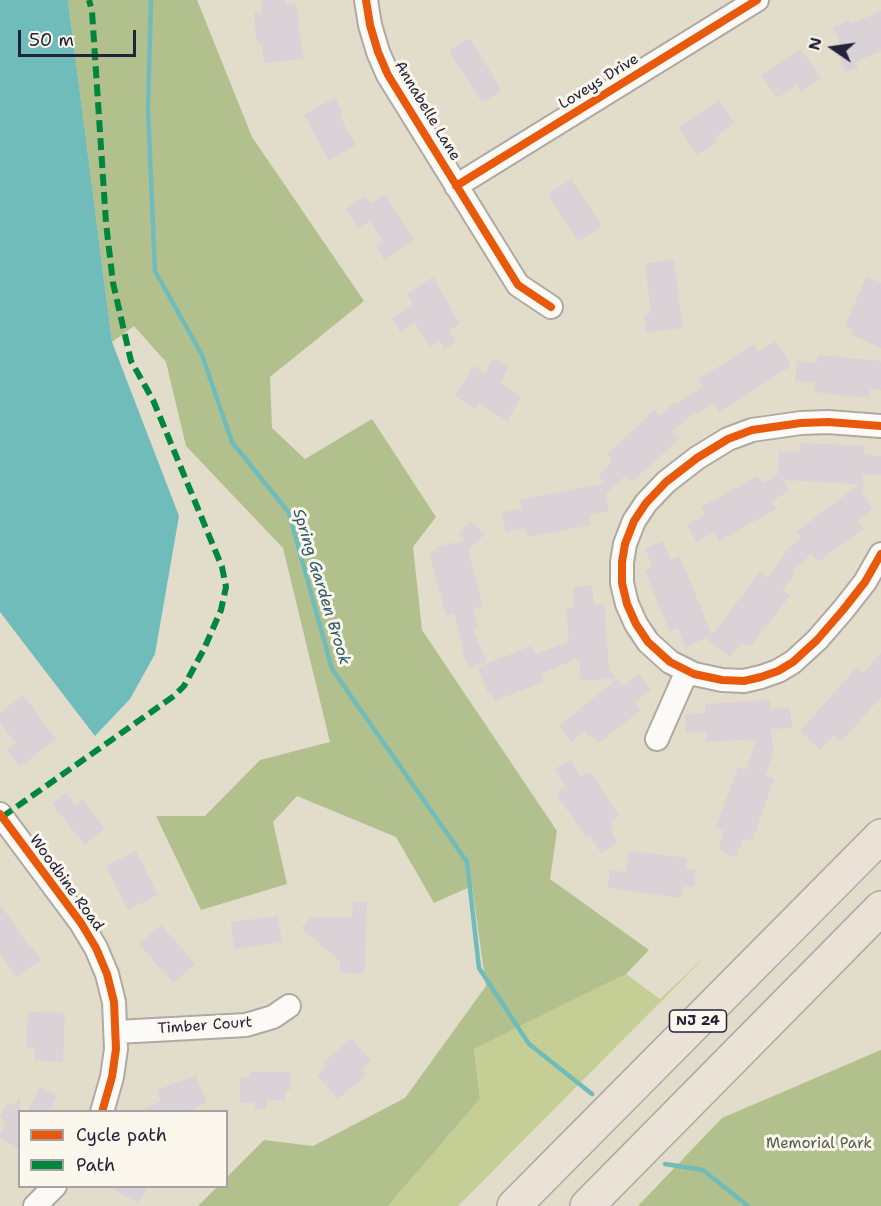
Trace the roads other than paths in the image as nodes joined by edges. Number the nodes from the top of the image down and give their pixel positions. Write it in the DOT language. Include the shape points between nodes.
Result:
graph roads {
  1 [pos="366,0"];
  2 [pos="757,0"];
  3 [pos="456,186"];
  4 [pos="551,307"];
  5 [pos="881,426"];
  6 [pos="881,554"];
  7 [pos="687,671"];
  8 [pos="657,739"];
  9 [pos="0,814"];
  10 [pos="881,836"];
  11 [pos="881,908"];
  12 [pos="289,1006"];
  13 [pos="117,1032"];
  14 [pos="103,1110"];
  15 [pos="54,1188"];
  16 [pos="35,1206"];
  17 [pos="514,1206"];
  18 [pos="587,1206"];
  1 -- 3 [label="street, Annabelle Lane" via="370,25 388,75"];
  2 -- 3 [label="street, Loveys Drive"];
  3 -- 4 [label="street, Annabelle Lane" via="518,285"];
  5 -- 7 [label="street" via="828,422 752,430 728,439 698,458 646,503 625,544 622,583 627,604 648,642"];
  6 -- 7 [label="street" via="865,582 830,625 793,662 744,681"];
  7 -- 8 [label="street"];
  9 -- 13 [label="street, Woodbine Road" via="96,948 107,974"];
  10 -- 17 [label="highway, NJ 24"];
  11 -- 18 [label="highway"];
  12 -- 13 [label="street, Timber Court" via="273,1017 246,1025"];
  13 -- 14 [label="street, Woodbine Road" via="112,1077"];
  15 -- 16 [label="street"];
}
